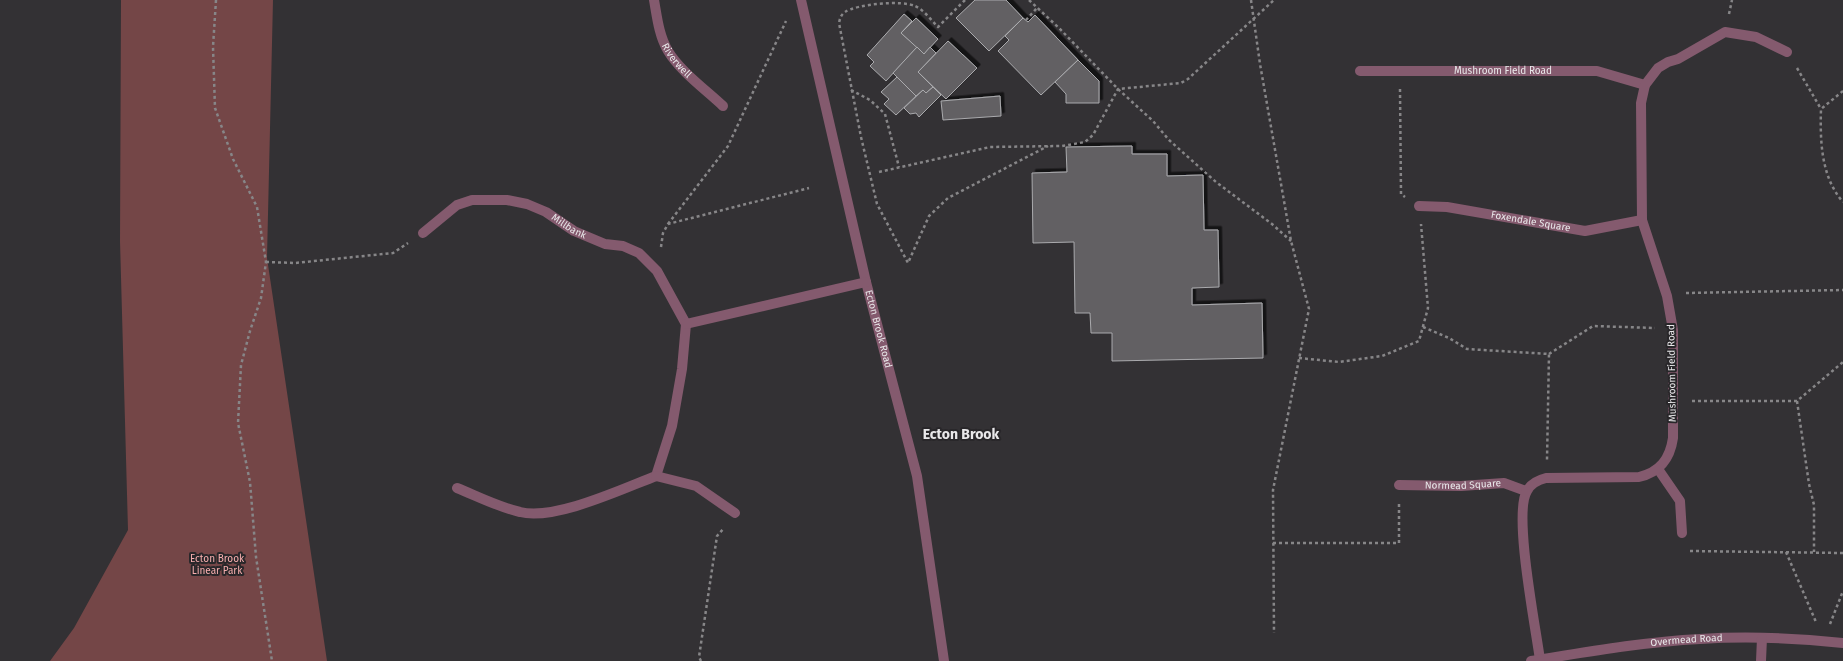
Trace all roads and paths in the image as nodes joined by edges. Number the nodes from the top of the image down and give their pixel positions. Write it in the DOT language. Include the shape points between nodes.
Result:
graph roads {
  1 [pos="216,0"];
  2 [pos="654,0"];
  3 [pos="801,0"];
  4 [pos="965,0"];
  5 [pos="1029,0"];
  6 [pos="1251,0"];
  7 [pos="1274,0"];
  8 [pos="1037,8"];
  9 [pos="1254,19"];
  10 [pos="1026,20"];
  11 [pos="1787,52"];
  12 [pos="1360,71"];
  13 [pos="1401,71"];
  14 [pos="1645,85"];
  15 [pos="1118,89"];
  16 [pos="851,90"];
  17 [pos="1843,91"];
  18 [pos="723,106"];
  19 [pos="1821,108"];
  20 [pos="1048,146"];
  21 [pos="899,167"];
  22 [pos="879,172"];
  23 [pos="809,188"];
  24 [pos="1843,202"];
  25 [pos="1419,206"];
  26 [pos="1642,220"];
  27 [pos="423,233"];
  28 [pos="1291,241"];
  29 [pos="266,262"];
  30 [pos="657,271"];
  31 [pos="866,282"];
  32 [pos="1843,290"];
  33 [pos="1667,296"];
  34 [pos="686,324"];
  35 [pos="1422,327"];
  36 [pos="1673,330"];
  37 [pos="1549,354"];
  38 [pos="1300,358"];
  39 [pos="1843,362"];
  40 [pos="1673,401"];
  41 [pos="1797,401"];
  42 [pos="1658,469"];
  43 [pos="656,476"];
  44 [pos="1546,478"];
  45 [pos="1399,485"];
  46 [pos="457,488"];
  47 [pos="1526,491"];
  48 [pos="735,513"];
  49 [pos="1682,533"];
  50 [pos="1274,543"];
  51 [pos="1786,552"];
  52 [pos="1814,552"];
  53 [pos="1843,553"];
  54 [pos="1843,591"];
  55 [pos="1274,633"];
  56 [pos="1762,638"];
  57 [pos="1823,641"];
  58 [pos="1843,643"];
  59 [pos="1536,660"];
  60 [pos="272,661"];
  61 [pos="701,661"];
  62 [pos="944,661"];
  63 [pos="1761,661"];
  1 -- 29 [label="path" via="213,47 215,108 232,158 257,207"];
  2 -- 18 [label="street, Riverwell" via="667,51"];
  3 -- 31 [label="street, Ecton Brook Road"];
  4 -- 16 [label="path" via="938,27 921,10 908,4 860,6 844,13 839,22"];
  5 -- 8 [label="path"];
  6 -- 9 [label="path"];
  7 -- 9 [label="path"];
  8 -- 10 [label="path"];
  8 -- 15 [label="path"];
  9 -- 15 [label="path" via="1181,83"];
  9 -- 28 [label="path"];
  11 -- 14 [label="street, Mushroom Field Road" via="1756,37 1725,32 1658,68"];
  11 -- 19 [label="path"];
  12 -- 13 [label="street, Mushroom Field Road"];
  13 -- 14 [label="street, Mushroom Field Road" via="1596,71"];
  13 -- 25 [label="path" via="1401,194"];
  14 -- 26 [label="street, Mushroom Field Road" via="1641,103"];
  15 -- 20 [label="path" via="1093,135 1085,142"];
  15 -- 28 [label="path" via="1216,182"];
  16 -- 20 [label="path" via="877,204 908,263 929,216 948,198"];
  16 -- 21 [label="path" via="870,100 885,114"];
  17 -- 19 [label="path"];
  19 -- 24 [label="path" via="1820,146 1833,191"];
  20 -- 21 [label="path" via="990,147"];
  21 -- 22 [label="path"];
  23 -- 30 [label="path" via="668,224 663,233"];
  25 -- 26 [label="street, Foxendale Square" via="1447,207 1585,231"];
  25 -- 35 [label="path" via="1428,308"];
  26 -- 33 [label="street, Mushroom Field Road"];
  27 -- 29 [label="path" via="393,253 295,263"];
  27 -- 30 [label="street, Millbank" via="457,205 472,200 507,200 527,204 546,212 574,231 605,244 623,246 639,253"];
  28 -- 38 [label="path" via="1309,309"];
  29 -- 60 [label="path" via="261,298 241,365 238,423 250,482 256,557"];
  30 -- 34 [label="street, Millbank"];
  31 -- 34 [label="street"];
  31 -- 62 [label="street, Ecton Brook Road" via="917,476"];
  32 -- 33 [label="path" via="1678,293"];
  33 -- 36 [label="street, Mushroom Field Road"];
  34 -- 43 [label="street" via="672,426"];
  35 -- 37 [label="path" via="1467,349"];
  35 -- 38 [label="path" via="1419,341 1382,356 1338,362"];
  36 -- 37 [label="path" via="1592,326"];
  36 -- 40 [label="street, Mushroom Field Road"];
  37 -- 44 [label="path"];
  38 -- 50 [label="path" via="1273,490"];
  39 -- 41 [label="path"];
  40 -- 41 [label="path"];
  40 -- 42 [label="street, Mushroom Field Road" via="1671,450"];
  41 -- 52 [label="path" via="1814,505"];
  42 -- 44 [label="street" via="1639,477"];
  42 -- 49 [label="street" via="1680,500"];
  43 -- 46 [label="street" via="567,509 535,514 521,513"];
  43 -- 48 [label="street" via="696,486"];
  44 -- 47 [label="street" via="1538,480"];
  45 -- 47 [label="street, Normead Square" via="1461,486 1504,483"];
  45 -- 50 [label="path" via="1399,543"];
  47 -- 59 [label="street" via="1522,518"];
  48 -- 61 [label="path" via="718,536 699,657"];
  49 -- 51 [label="path" via="1688,551"];
  50 -- 55 [label="path"];
  51 -- 52 [label="path"];
  51 -- 57 [label="path"];
  52 -- 53 [label="path"];
  54 -- 57 [label="path"];
  56 -- 57 [label="street, Overmead Road"];
  56 -- 59 [label="street, Overmead Road" via="1701,638 1635,644"];
  56 -- 63 [label="street"];
  57 -- 58 [label="street, Overmead Road"];
}
